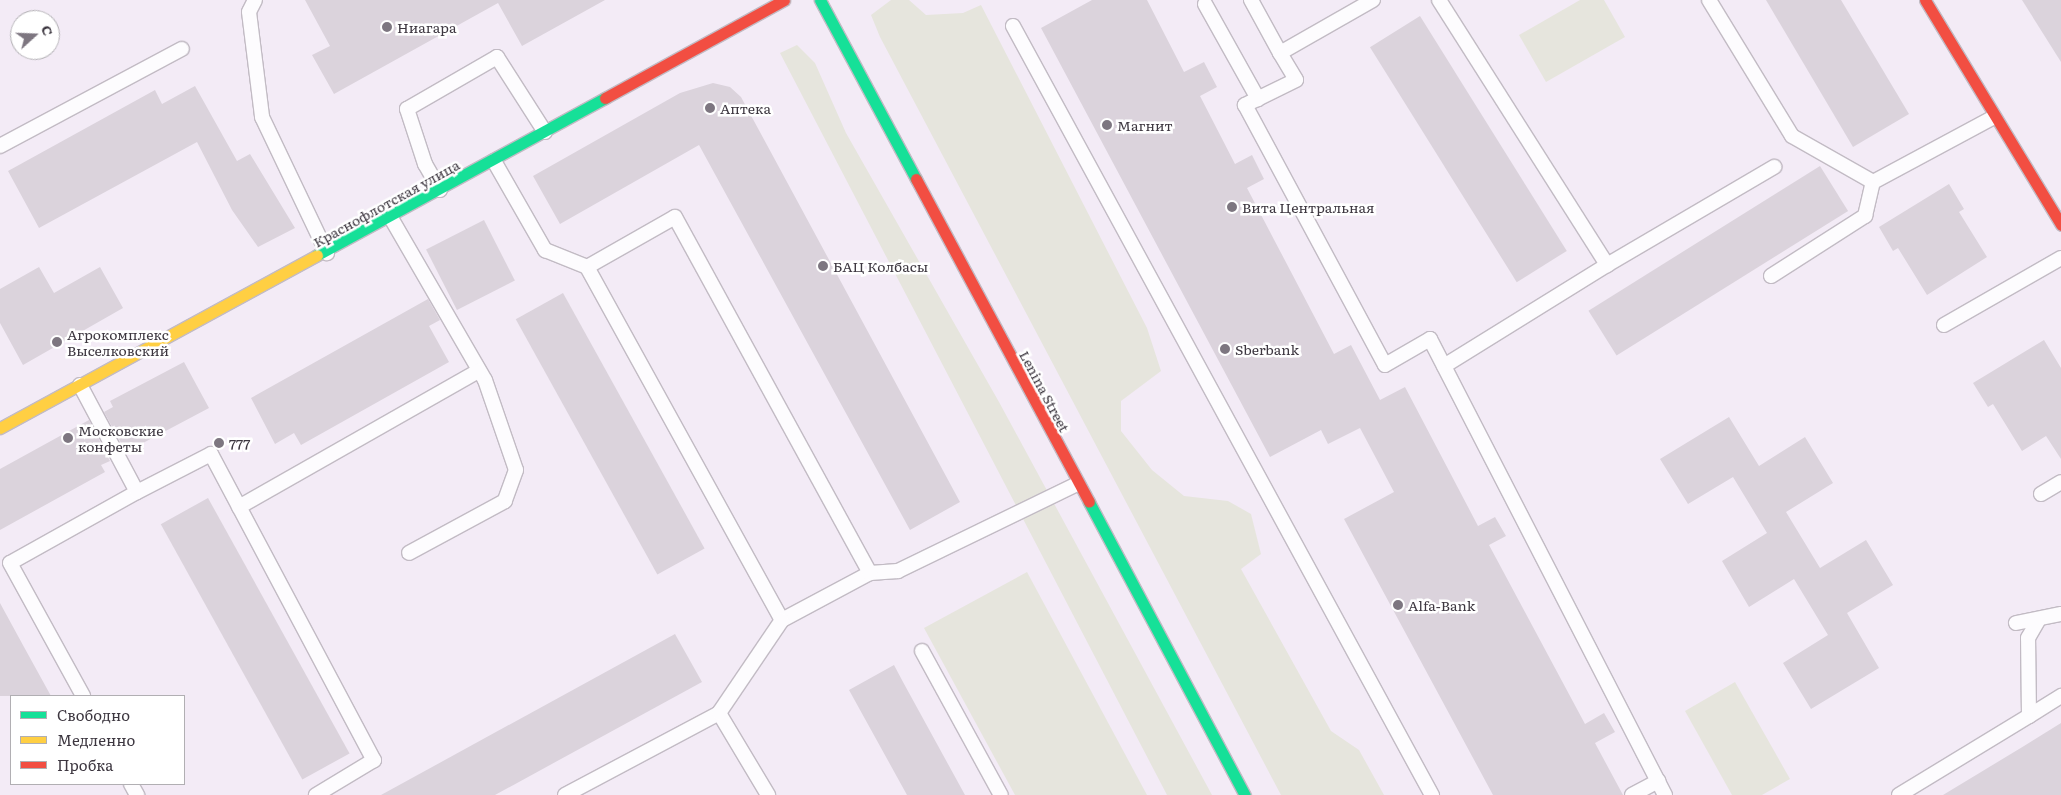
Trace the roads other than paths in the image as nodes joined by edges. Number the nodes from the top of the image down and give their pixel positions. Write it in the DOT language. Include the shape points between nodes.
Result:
graph roads {
  1 [pos="254,0"];
  2 [pos="784,0"];
  3 [pos="820,0"];
  4 [pos="1251,0"];
  5 [pos="1373,0"];
  6 [pos="1439,0"];
  7 [pos="1709,0"];
  8 [pos="1925,0"];
  9 [pos="1205,4"];
  10 [pos="1013,26"];
  11 [pos="182,48"];
  12 [pos="1280,53"];
  13 [pos="1258,99"];
  14 [pos="1994,117"];
  15 [pos="545,132"];
  16 [pos="0,146"];
  17 [pos="494,161"];
  18 [pos="1774,167"];
  19 [pos="1873,182"];
  20 [pos="440,190"];
  21 [pos="391,218"];
  22 [pos="2061,225"];
  23 [pos="326,253"];
  24 [pos="2061,258"];
  25 [pos="1608,265"];
  26 [pos="587,267"];
  27 [pos="1771,276"];
  28 [pos="1944,325"];
  29 [pos="1444,366"];
  30 [pos="478,370"];
  31 [pos="80,385"];
  32 [pos="0,428"];
  33 [pos="2061,482"];
  34 [pos="1077,484"];
  35 [pos="137,492"];
  36 [pos="2041,494"];
  37 [pos="239,507"];
  38 [pos="409,554"];
  39 [pos="870,573"];
  40 [pos="2061,614"];
  41 [pos="2038,618"];
  42 [pos="782,620"];
  43 [pos="2016,623"];
  44 [pos="922,651"];
  45 [pos="82,695"];
  46 [pos="2061,696"];
  47 [pos="720,713"];
  48 [pos="2029,716"];
  49 [pos="1658,781"];
  50 [pos="316,795"];
  51 [pos="565,795"];
  52 [pos="768,795"];
  53 [pos="1001,795"];
  54 [pos="1245,795"];
  55 [pos="1432,795"];
  56 [pos="1632,795"];
  57 [pos="1665,795"];
  58 [pos="1899,795"];
  1 -- 23 [label="lane" via="249,12 262,117"];
  2 -- 15 [label="street, Краснофлотская улица"];
  3 -- 34 [label="street, Lenina Street"];
  4 -- 12 [label="lane"];
  5 -- 12 [label="lane"];
  6 -- 25 [label="lane"];
  7 -- 19 [label="lane" via="1792,136"];
  8 -- 14 [label="street"];
  9 -- 13 [label="lane"];
  10 -- 55 [label="lane"];
  11 -- 16 [label="lane"];
  12 -- 13 [label="lane" via="1296,80"];
  13 -- 29 [label="lane" via="1245,105 1385,366 1430,340"];
  14 -- 19 [label="lane"];
  14 -- 22 [label="street"];
  15 -- 17 [label="street, Краснофлотская улица"];
  15 -- 20 [label="lane" via="497,57 407,109 425,164"];
  17 -- 20 [label="street, Краснофлотская улица"];
  17 -- 26 [label="lane" via="545,250"];
  18 -- 25 [label="lane"];
  19 -- 27 [label="lane" via="1866,216"];
  20 -- 21 [label="street, Краснофлотская улица"];
  21 -- 23 [label="street, Краснофлотская улица"];
  21 -- 30 [label="lane"];
  23 -- 31 [label="street, Краснофлотская улица"];
  24 -- 28 [label="lane"];
  25 -- 29 [label="lane"];
  26 -- 39 [label="lane" via="675,217"];
  26 -- 42 [label="lane"];
  29 -- 49 [label="lane"];
  30 -- 37 [label="lane"];
  30 -- 38 [label="lane" via="516,470 505,501"];
  31 -- 32 [label="street, Краснофлотская улица"];
  31 -- 35 [label="lane"];
  33 -- 36 [label="lane"];
  34 -- 39 [label="lane" via="898,571"];
  34 -- 54 [label="street, Lenina Street"];
  35 -- 37 [label="lane" via="210,454"];
  35 -- 45 [label="lane" via="10,563"];
  37 -- 50 [label="lane" via="374,760"];
  39 -- 42 [label="lane"];
  40 -- 41 [label="lane"];
  41 -- 43 [label="lane"];
  41 -- 48 [label="lane" via="2028,638"];
  42 -- 47 [label="lane"];
  44 -- 53 [label="lane"];
  46 -- 48 [label="lane"];
  47 -- 51 [label="lane"];
  47 -- 52 [label="lane"];
  48 -- 58 [label="lane"];
  49 -- 56 [label="lane"];
  49 -- 57 [label="lane"];
}
